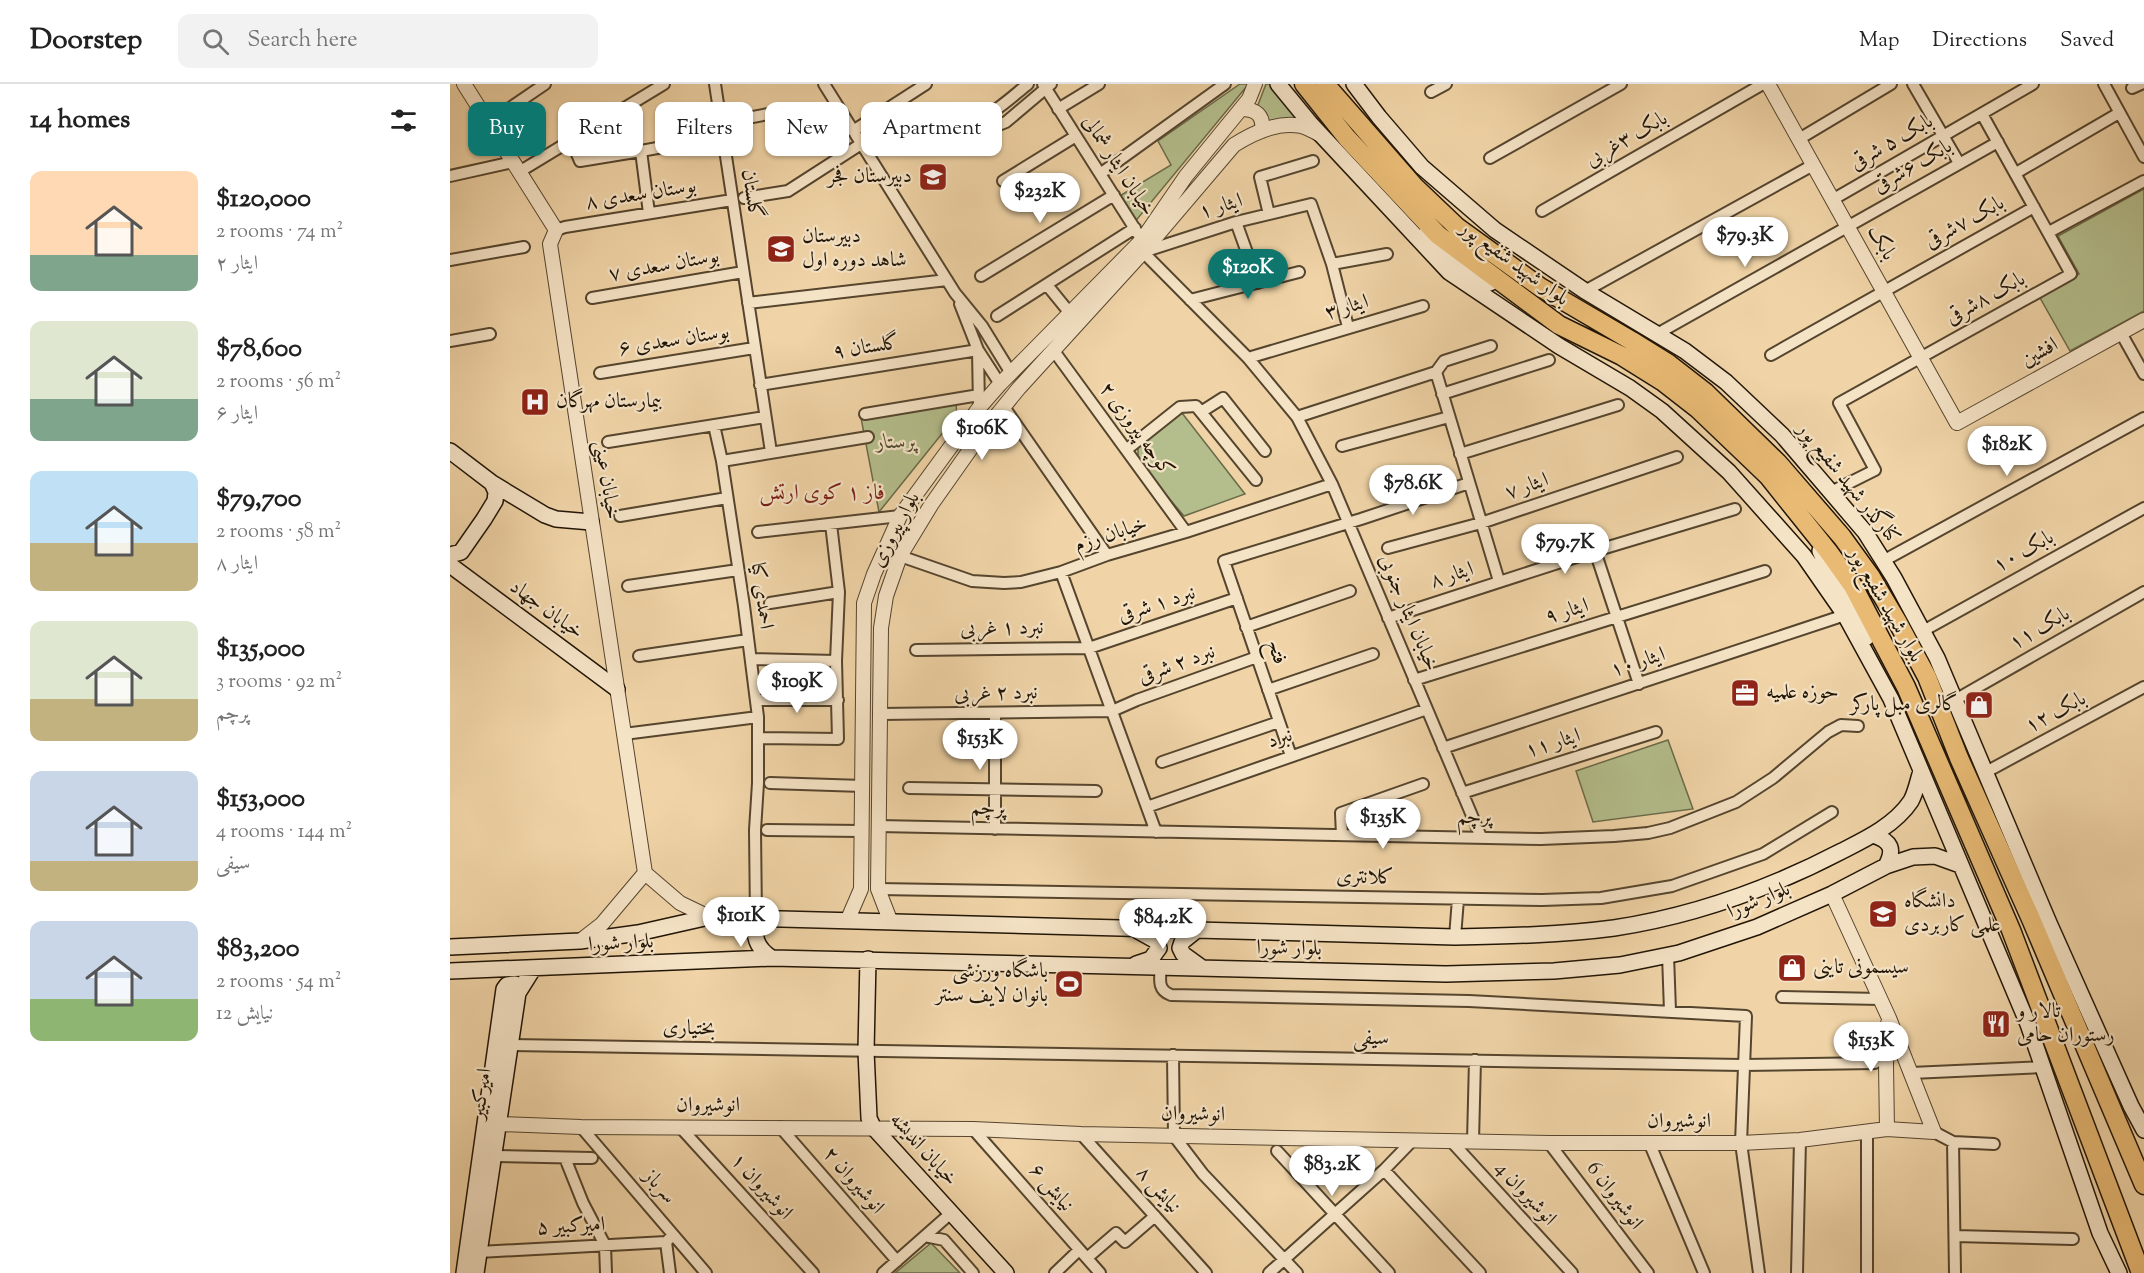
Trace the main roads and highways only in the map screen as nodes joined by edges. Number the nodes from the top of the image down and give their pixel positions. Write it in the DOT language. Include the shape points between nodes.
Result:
graph roads {
  1 [pos="1278,84"];
  2 [pos="1304,84"];
  3 [pos="1325,84"];
  4 [pos="1355,85"];
  5 [pos="1379,117"];
  6 [pos="1370,189"];
  7 [pos="1457,227"];
  8 [pos="1534,307"];
  9 [pos="450,452"];
  10 [pos="492,483"];
  11 [pos="591,522"];
  12 [pos="1811,528"];
  13 [pos="450,555"];
  14 [pos="450,565"];
  15 [pos="1868,658"];
  16 [pos="617,689"];
  17 [pos="1922,771"];
  18 [pos="1873,835"];
  19 [pos="1960,865"];
  20 [pos="1886,866"];
  21 [pos="756,918"];
  22 [pos="1133,929"];
  23 [pos="1197,930"];
  24 [pos="450,947"];
  25 [pos="772,958"];
  26 [pos="868,959"];
  27 [pos="2066,961"];
  28 [pos="1128,966"];
  29 [pos="1201,967"];
  30 [pos="533,969"];
  31 [pos="492,970"];
  32 [pos="450,971"];
  33 [pos="511,995"];
  34 [pos="2078,1029"];
  35 [pos="2144,1130"];
  36 [pos="2144,1185"];
  37 [pos="2138,1256"];
  38 [pos="464,1273"];
  39 [pos="476,1273"];
  40 [pos="1006,1273"];
  41 [pos="2120,1273"];
  42 [pos="2141,1273"];
  1 -- 6 [label="main road"];
  2 -- 8 [label="main road, بلوار شهید شفیع پور" via="1347,138 1438,235"];
  3 -- 7 [label="main road, بلوار شهید شفیع پور" via="1414,186"];
  4 -- 5 [label="main road, کنارگذر شهید شفیع پور"];
  5 -- 7 [label="main road" via="1400,154"];
  5 -- 27 [label="main road, کنارگذر شهید شفیع پور" via="1422,167 1495,230 1726,382 1782,435 1865,532 1937,658"];
  6 -- 8 [label="main road" via="1402,210 1456,262"];
  6 -- 15 [label="main road" via="1449,272 1630,388 1662,411 1729,472 1804,556 1845,615"];
  7 -- 34 [label="main road, بلوار شهید شفیع پور" via="1540,287 1669,364 1705,392 1778,463 1842,537 1871,577 1927,677"];
  8 -- 12 [label="main road, بلوار شهید شفیع پور" via="1559,325 1662,381 1768,476"];
  9 -- 10 [label="main road"];
  10 -- 11 [label="main road" via="545,515"];
  10 -- 13 [label="main road" via="496,492 490,510 461,552"];
  12 -- 15 [label="main road" via="1822,557 1865,631"];
  12 -- 37 [label="main road, بلوار شهید شفیع پور" via="1853,586 1906,687 2011,930"];
  14 -- 16 [label="main road, خیابان جهاد"];
  15 -- 17 [label="main road" via="1891,699"];
  17 -- 18 [label="main road, بلوار شورا" via="1911,800"];
  17 -- 19 [label="main road"];
  18 -- 20 [label="main road" via="1890,846"];
  18 -- 23 [label="main road, بلوار شورا" via="1744,895 1615,927 1552,935 1455,937"];
  19 -- 20 [label="main road, بلوار شورا" via="1935,856 1913,857"];
  19 -- 41 [label="main road" via="2028,1024 2100,1233"];
  20 -- 29 [label="main road, بلوار شورا" via="1757,927 1668,955 1620,965 1446,974"];
  21 -- 22 [label="main road, بلوار شورا"];
  21 -- 24 [label="main road, بلوار شورا" via="709,917 580,941"];
  21 -- 25 [label="main road" via="756,942"];
  22 -- 23 [label="main road, بلوار شورا"];
  22 -- 28 [label="main road" via="1150,936 1158,948 1151,959"];
  23 -- 29 [label="main road" via="1180,948"];
  25 -- 26 [label="main road, بلوار شورا"];
  25 -- 30 [label="main road, بلوار شورا"];
  26 -- 28 [label="main road, بلوار شورا"];
  26 -- 40 [label="main road, خیابان اندیشه" via="868,1118"];
  27 -- 34 [label="main road"];
  27 -- 35 [label="main road, کنارگذر شهید شفیع پور"];
  28 -- 29 [label="main road, بلوار شورا"];
  30 -- 31 [label="main road, بلوار شورا"];
  30 -- 33 [label="main road"];
  31 -- 32 [label="main road, بلوار شورا"];
  31 -- 33 [label="main road"];
  33 -- 38 [label="main road, امیرکبیر"];
  33 -- 39 [label="main road, امیرکبیر" via="511,1045"];
  34 -- 36 [label="main road, بلوار شهید شفیع پور"];
  37 -- 42 [label="main road, بلوار شهید شفیع پور"];
}
